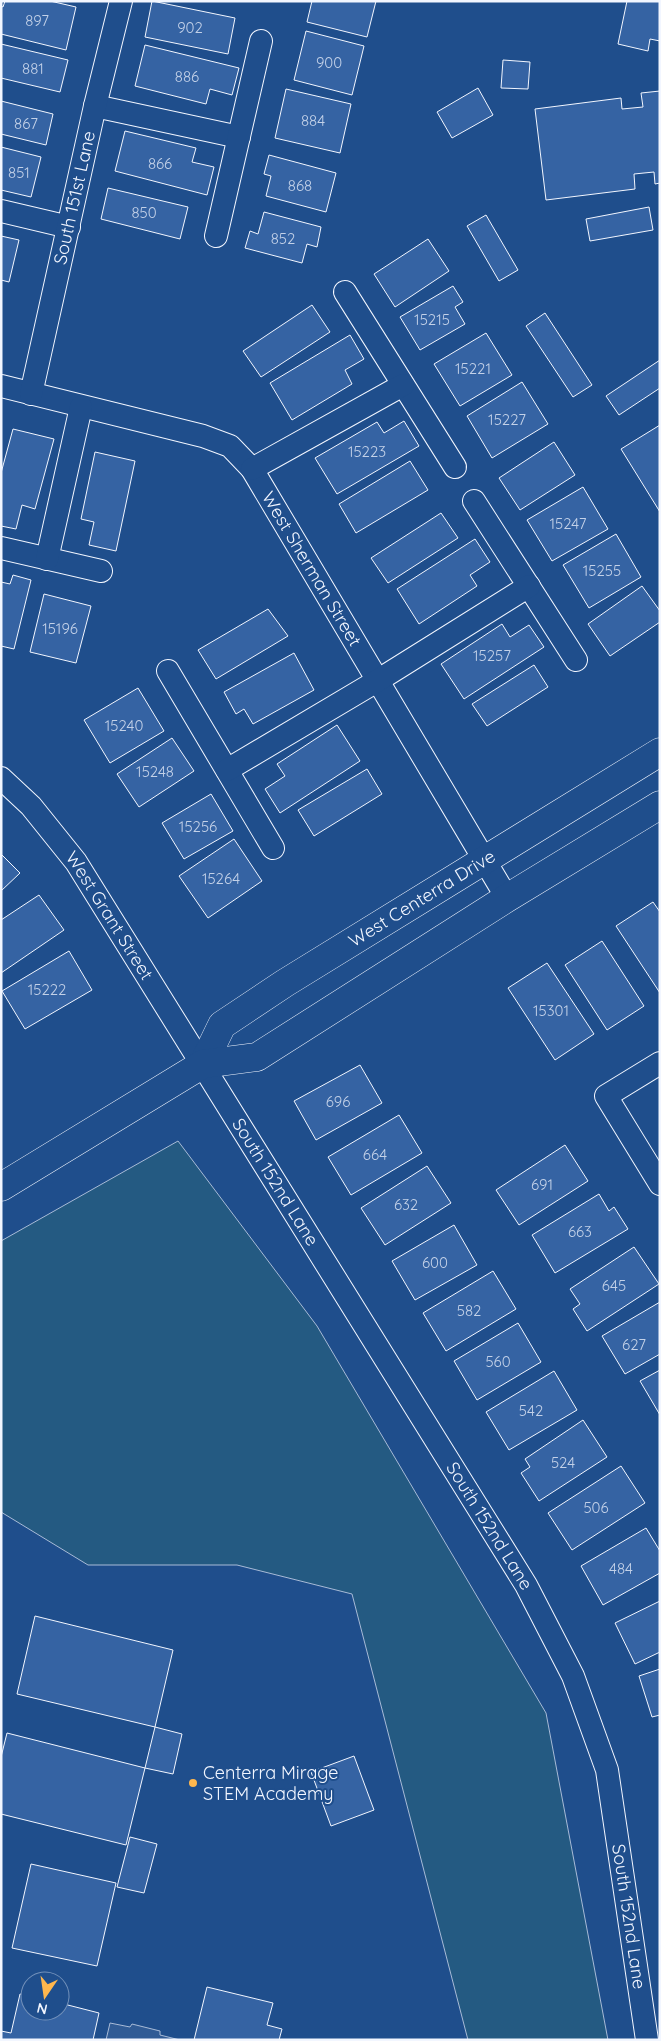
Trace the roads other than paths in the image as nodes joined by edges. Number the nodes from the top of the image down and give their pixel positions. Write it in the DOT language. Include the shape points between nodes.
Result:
graph roads {
  1 [pos="121,1"];
  2 [pos="262,41"];
  3 [pos="95,106"];
  4 [pos="239,137"];
  5 [pos="1,211"];
  6 [pos="69,227"];
  7 [pos="216,236"];
  8 [pos="345,292"];
  9 [pos="403,385"];
  10 [pos="1,386"];
  11 [pos="31,394"];
  12 [pos="82,407"];
  13 [pos="455,467"];
  14 [pos="252,469"];
  15 [pos="474,501"];
  16 [pos="1,548"];
  17 [pos="47,559"];
  18 [pos="100,571"];
  19 [pos="529,586"];
  20 [pos="576,660"];
  21 [pos="168,671"];
  22 [pos="377,681"];
  23 [pos="660,752"];
  24 [pos="227,770"];
  25 [pos="1,778"];
  26 [pos="660,805"];
  27 [pos="273,848"];
  28 [pos="484,861"];
  29 [pos="508,898"];
  30 [pos="660,1063"];
  31 [pos="203,1064"];
  32 [pos="660,1184"];
  33 [pos="1,1187"];
  34 [pos="647,2040"];
  1 -- 3 [label="street, South 151st Lane"];
  2 -- 4 [label="street"];
  3 -- 4 [label="street"];
  3 -- 6 [label="street, South 151st Lane"];
  4 -- 7 [label="street"];
  5 -- 6 [label="street"];
  6 -- 11 [label="street, South 151st Lane"];
  8 -- 9 [label="street"];
  9 -- 13 [label="street"];
  9 -- 14 [label="street"];
  10 -- 11 [label="street, West Sherman Street"];
  11 -- 12 [label="street, West Sherman Street"];
  12 -- 14 [label="street, West Sherman Street" via="203,436 230,446"];
  12 -- 17 [label="street"];
  14 -- 22 [label="street, West Sherman Street"];
  15 -- 19 [label="street"];
  16 -- 17 [label="street"];
  17 -- 18 [label="street"];
  19 -- 20 [label="street"];
  19 -- 22 [label="street"];
  21 -- 24 [label="street"];
  22 -- 24 [label="street"];
  22 -- 28 [label="street, West Sherman Street"];
  23 -- 28 [label="street, West Centerra Drive"];
  24 -- 27 [label="street"];
  25 -- 31 [label="street, West Grant Street" via="31,806 76,862"];
  26 -- 29 [label="street"];
  28 -- 29 [label="street, West Sherman Street"];
  28 -- 31 [label="street, West Centerra Drive" via="222,1024"];
  29 -- 31 [label="street" via="257,1057"];
  30 -- 32 [label="street" via="606,1096"];
  31 -- 33 [label="street"];
  31 -- 34 [label="street, South 152nd Lane" via="526,1585 573,1676 607,1770"];
}
